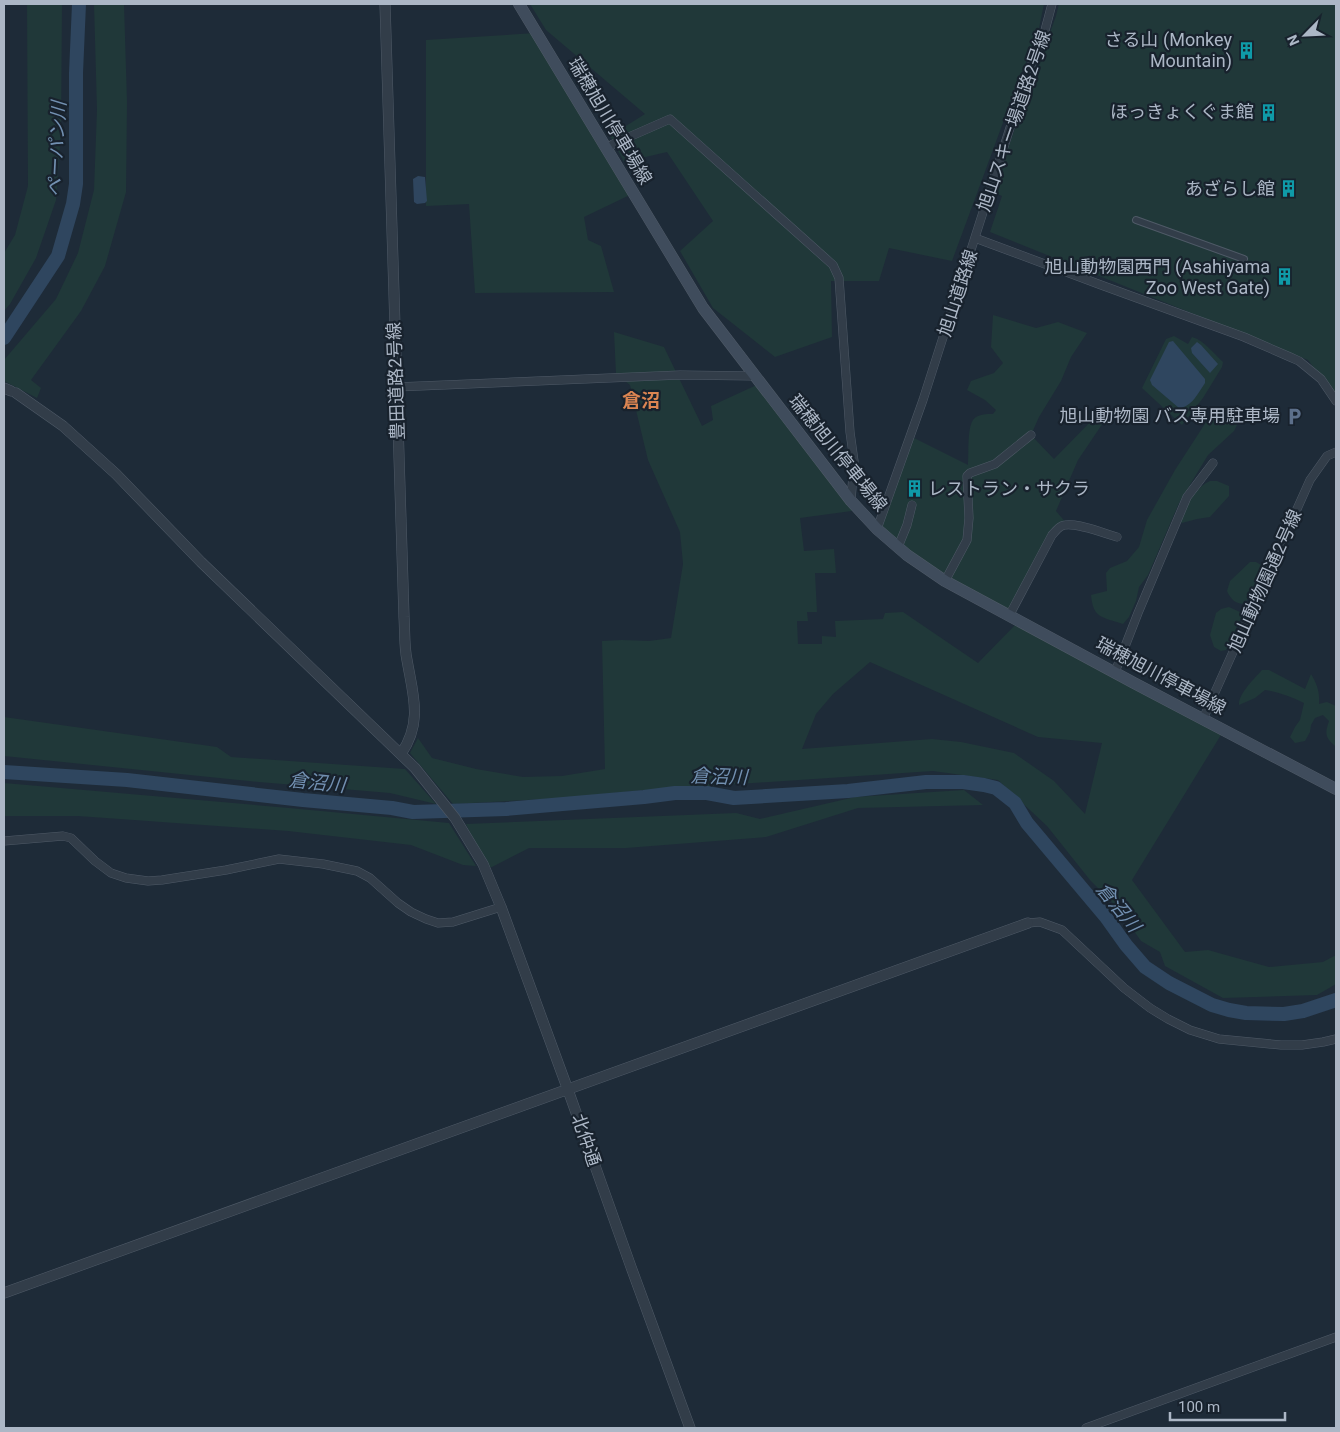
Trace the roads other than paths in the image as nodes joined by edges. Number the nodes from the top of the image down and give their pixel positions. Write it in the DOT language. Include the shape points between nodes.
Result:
graph roads {
  1 [pos="386,4"];
  2 [pos="519,4"];
  3 [pos="1052,4"];
  4 [pos="607,149"];
  5 [pos="1136,220"];
  6 [pos="975,238"];
  7 [pos="1244,259"];
  8 [pos="755,376"];
  9 [pos="396,387"];
  10 [pos="10,391"];
  11 [pos="1336,401"];
  12 [pos="1031,435"];
  13 [pos="1336,452"];
  14 [pos="1213,463"];
  15 [pos="851,501"];
  16 [pos="912,505"];
  17 [pos="877,529"];
  18 [pos="1117,537"];
  19 [pos="898,547"];
  20 [pos="945,581"];
  21 [pos="1010,616"];
  22 [pos="1115,672"];
  23 [pos="1203,718"];
  24 [pos="402,754"];
  25 [pos="1336,789"];
  26 [pos="4,841"];
  27 [pos="501,907"];
  28 [pos="1028,923"];
  29 [pos="1336,1039"];
  30 [pos="568,1090"];
  31 [pos="4,1293"];
  32 [pos="1336,1337"];
  33 [pos="690,1428"];
  34 [pos="1086,1428"];
  1 -- 9 [label="street, 豊田道路2号線"];
  2 -- 4 [label="main road, 瑞穂旭川停車場線"];
  3 -- 6 [label="street, 旭山スキー場道路2号線"];
  4 -- 8 [label="main road, 瑞穂旭川停車場線" via="703,308"];
  4 -- 15 [label="street" via="670,119 833,266 839,278 854,461"];
  5 -- 7 [label="street"];
  6 -- 11 [label="street, 旭山道路線" via="1244,337 1299,361 1321,379"];
  6 -- 17 [label="street, 旭山道路線"];
  8 -- 9 [label="street" via="680,375"];
  8 -- 15 [label="main road, 瑞穂旭川停車場線"];
  9 -- 24 [label="street, 豊田道路2号線" via="406,658 416,714 408,745"];
  10 -- 24 [label="street, 北仲通" via="63,426 116,474 207,568"];
  12 -- 20 [label="street" via="996,464 967,476 967,540"];
  13 -- 23 [label="street, 旭山動物園通2号線" via="1327,456 1310,480"];
  14 -- 22 [label="street" via="1187,497"];
  15 -- 17 [label="main road, 瑞穂旭川停車場線"];
  16 -- 19 [label="street" via="908,525"];
  17 -- 19 [label="main road, 瑞穂旭川停車場線"];
  18 -- 21 [label="street" via="1078,526 1060,526 1052,535"];
  19 -- 20 [label="main road, 瑞穂旭川停車場線"];
  20 -- 21 [label="main road, 瑞穂旭川停車場線"];
  21 -- 22 [label="main road, 瑞穂旭川停車場線"];
  22 -- 23 [label="main road, 瑞穂旭川停車場線"];
  23 -- 25 [label="main road, 瑞穂旭川停車場線"];
  24 -- 27 [label="street, 北仲通" via="455,818 476,853"];
  26 -- 27 [label="street" via="71,838 111,873 148,880 186,877 279,859 323,864 357,871 411,912 438,923"];
  27 -- 30 [label="street, 北仲通"];
  28 -- 29 [label="street" via="1040,922 1062,930 1124,988 1150,1008 1190,1030 1219,1039 1281,1045"];
  28 -- 30 [label="street"];
  30 -- 31 [label="street"];
  30 -- 33 [label="street, 北仲通"];
  32 -- 34 [label="street"];
}
